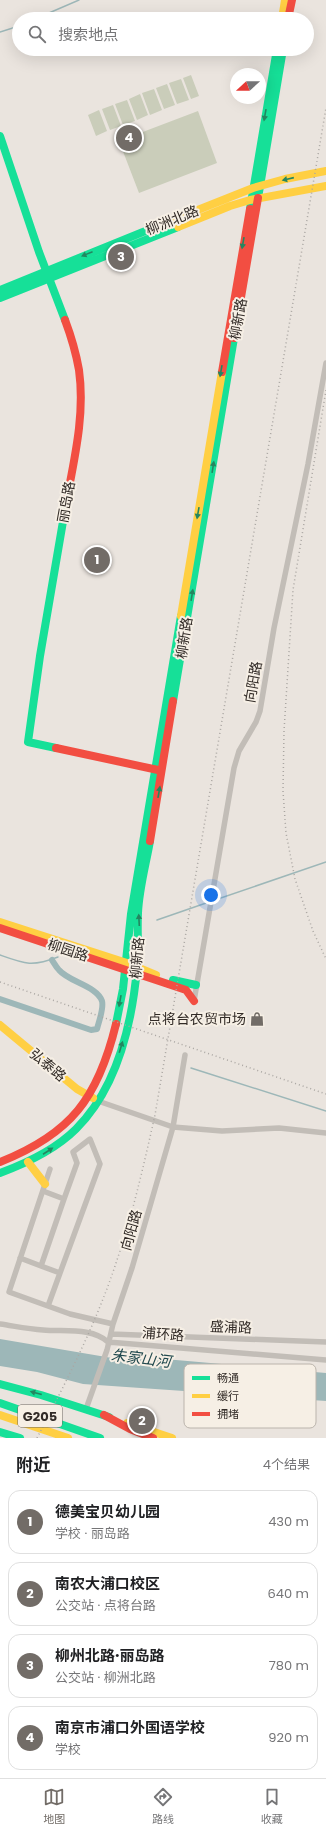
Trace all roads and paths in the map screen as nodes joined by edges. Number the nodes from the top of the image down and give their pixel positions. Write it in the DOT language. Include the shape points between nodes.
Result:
graph roads {
  1 [pos="285,0"];
  2 [pos="292,0"];
  3 [pos="283,12"];
  4 [pos="289,12"];
  5 [pos="276,56"];
  6 [pos="282,56"];
  7 [pos="0,136"];
  8 [pos="3,153"];
  9 [pos="326,171"];
  10 [pos="326,186"];
  11 [pos="257,187"];
  12 [pos="254,199"];
  13 [pos="46,270"];
  14 [pos="49,278"];
  15 [pos="0,290"];
  16 [pos="0,298"];
  17 [pos="326,363"];
  18 [pos="159,770"];
  19 [pos="0,922"];
  20 [pos="0,928"];
  21 [pos="126,966"];
  22 [pos="137,970"];
  23 [pos="196,985"];
  24 [pos="194,1001"];
  25 [pos="0,1025"];
  26 [pos="185,1055"];
  27 [pos="89,1096"];
  28 [pos="98,1101"];
  29 [pos="173,1127"];
  30 [pos="326,1133"];
  31 [pos="0,1162"];
  32 [pos="28,1162"];
  33 [pos="50,1169"];
  34 [pos="0,1173"];
  35 [pos="44,1188"];
  36 [pos="64,1199"];
  37 [pos="20,1258"];
  38 [pos="41,1266"];
  39 [pos="60,1273"];
  40 [pos="48,1306"];
  41 [pos="0,1324"];
  42 [pos="113,1324"];
  43 [pos="111,1334"];
  44 [pos="108,1342"];
  45 [pos="326,1342"];
  46 [pos="326,1360"];
  47 [pos="0,1384"];
  48 [pos="0,1403"];
  49 [pos="86,1409"];
  50 [pos="0,1414"];
  51 [pos="104,1415"];
  52 [pos="0,1432"];
  53 [pos="20,1438"];
  54 [pos="68,1438"];
  55 [pos="100,1438"];
  56 [pos="153,1438"];
  57 [pos="172,1438"];
  1 -- 3 [label="main road"];
  2 -- 4 [label="main road"];
  5 -- 11 [label="main road, 柳新路, one-way"];
  6 -- 11 [label="main road, 柳新路"];
  7 -- 8 [label="main road, 丽岛路"];
  8 -- 13 [label="main road, 丽岛路"];
  9 -- 11 [label="main road, 柳洲北路, one-way"];
  10 -- 12 [label="main road, 柳洲北路"];
  11 -- 12 [label="main road, 柳新路"];
  11 -- 13 [label="main road, 柳洲北路, one-way"];
  12 -- 14 [label="main road, 柳洲北路" via="201,217"];
  12 -- 18 [label="main road, 柳新路"];
  13 -- 14 [label="main road, 丽岛路"];
  13 -- 15 [label="main road, 柳洲北路"];
  14 -- 16 [label="main road, 柳洲北路"];
  14 -- 18 [label="main road, 丽岛路" via="74,345 79,369 80,408 73,464 35,684 28,742"];
  17 -- 23 [label="street, 向阳路" via="260,711 239,751 234,768"];
  18 -- 21 [label="main road, 柳新路" via="131,914"];
  22 -- 18 [label="main road, 柳新路, one-way" via="140,939 138,912"];
  19 -- 21 [label="main road, 柳园路"];
  20 -- 21 [label="main road, 柳园路"];
  21 -- 22 [label="main road"];
  21 -- 27 [label="main road, 柳新路, one-way" via="108,1054"];
  22 -- 23 [label="main road"];
  22 -- 24 [label="main road" via="186,990"];
  28 -- 22 [label="main road, 柳新路, one-way" via="112,1075 122,1047"];
  23 -- 24 [label="street, 向阳路"];
  25 -- 27 [label="main road, 弘泰路" via="77,1089"];
  26 -- 29 [label="street, 向阳路"];
  27 -- 28 [label="main road, 弘泰路"];
  27 -- 31 [label="main road, 柳新路" via="81,1109 49,1138 28,1151"];
  28 -- 29 [label="street"];
  32 -- 28 [label="main road, 柳新路, one-way" via="49,1150 77,1128"];
  29 -- 30 [label="street" via="222,1131 279,1128"];
  29 -- 42 [label="street, 向阳路"];
  32 -- 34 [label="main road, 柳新路"];
  32 -- 35 [label="main road"];
  33 -- 35 [label="street"];
  35 -- 36 [label="street"];
  35 -- 37 [label="street"];
  36 -- 38 [label="street"];
  36 -- 39 [label="street" via="77,1163 73,1152 90,1139 100,1164"];
  37 -- 38 [label="street"];
  37 -- 40 [label="street" via="9,1292"];
  38 -- 39 [label="street"];
  39 -- 40 [label="street"];
  40 -- 42 [label="street"];
  41 -- 44 [label="street, 浦环路" via="100,1335"];
  42 -- 43 [label="street, 向阳路"];
  43 -- 44 [label="street, 向阳路"];
  43 -- 45 [label="street, 盛浦路"];
  44 -- 46 [label="street, 浦环路"];
  44 -- 49 [label="street, 向阳路"];
  49 -- 47 [label="main road, one-way"];
  48 -- 55 [label="main road, G205"];
  49 -- 51 [label="main road"];
  50 -- 54 [label="main road, G205"];
  51 -- 56 [label="main road"];
  51 -- 57 [label="main road"];
  52 -- 53 [label="main road"];
}
